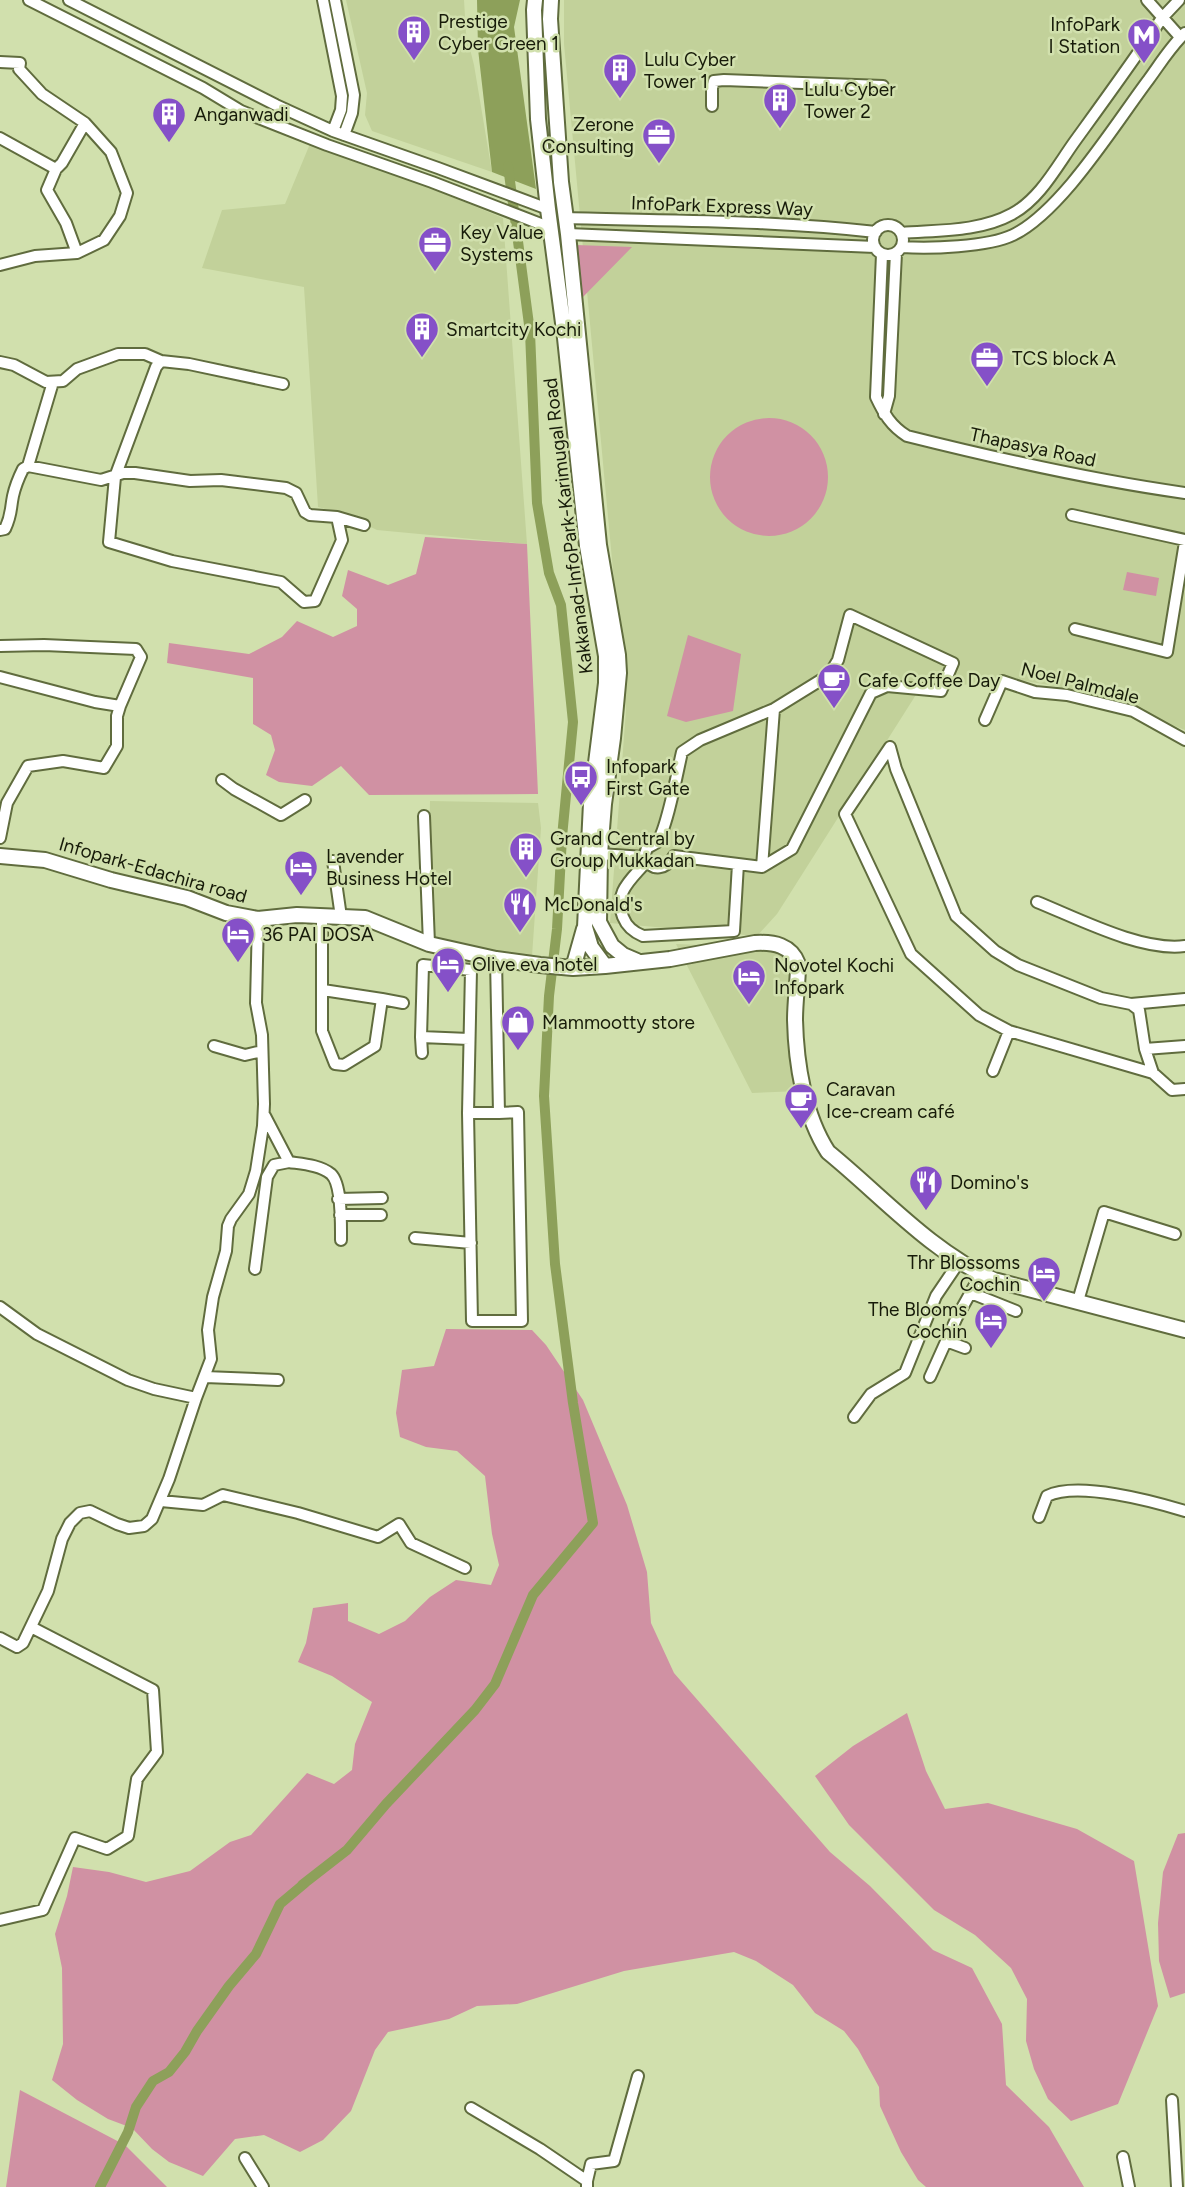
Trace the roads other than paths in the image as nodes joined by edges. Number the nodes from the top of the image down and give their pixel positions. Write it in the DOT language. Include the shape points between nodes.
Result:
graph roads {
  1 [pos="29,0"];
  2 [pos="69,0"];
  3 [pos="323,0"];
  4 [pos="335,0"];
  5 [pos="535,0"];
  6 [pos="551,0"];
  7 [pos="1146,0"];
  8 [pos="1178,0"];
  9 [pos="1162,18"];
  10 [pos="1183,35"];
  11 [pos="0,62"];
  12 [pos="883,86"];
  13 [pos="712,106"];
  14 [pos="85,123"];
  15 [pos="333,131"];
  16 [pos="344,135"];
  17 [pos="0,138"];
  18 [pos="56,169"];
  19 [pos="542,207"];
  20 [pos="566,218"];
  21 [pos="551,228"];
  22 [pos="876,232"];
  23 [pos="902,233"];
  24 [pos="568,234"];
  25 [pos="878,250"];
  26 [pos="899,250"];
  27 [pos="77,253"];
  28 [pos="0,265"];
  29 [pos="161,361"];
  30 [pos="0,362"];
  31 [pos="53,382"];
  32 [pos="283,384"];
  33 [pos="884,414"];
  34 [pos="29,466"];
  35 [pos="115,477"];
  36 [pos="1185,493"];
  37 [pos="1072,515"];
  38 [pos="337,517"];
  39 [pos="365,525"];
  40 [pos="0,530"];
  41 [pos="1185,541"];
  42 [pos="1075,629"];
  43 [pos="0,646"];
  44 [pos="0,677"];
  45 [pos="120,706"];
  46 [pos="774,709"];
  47 [pos="985,720"];
  48 [pos="1185,740"];
  49 [pos="603,758"];
  50 [pos="222,780"];
  51 [pos="305,800"];
  52 [pos="424,816"];
  53 [pos="0,838"];
  54 [pos="655,844"];
  55 [pos="600,854"];
  56 [pos="0,856"];
  57 [pos="674,856"];
  58 [pos="645,860"];
  59 [pos="333,861"];
  60 [pos="738,864"];
  61 [pos="762,867"];
  62 [pos="1037,902"];
  63 [pos="322,916"];
  64 [pos="341,917"];
  65 [pos="258,919"];
  66 [pos="585,927"];
  67 [pos="429,944"];
  68 [pos="1185,946"];
  69 [pos="496,960"];
  70 [pos="639,962"];
  71 [pos="605,966"];
  72 [pos="571,968"];
  73 [pos="323,990"];
  74 [pos="382,999"];
  75 [pos="1185,999"];
  76 [pos="403,1003"];
  77 [pos="1130,1004"];
  78 [pos="1009,1031"];
  79 [pos="421,1037"];
  80 [pos="468,1038"];
  81 [pos="214,1046"];
  82 [pos="1185,1046"];
  83 [pos="1145,1049"];
  84 [pos="262,1051"];
  85 [pos="422,1053"];
  86 [pos="993,1071"];
  87 [pos="1153,1073"];
  88 [pos="1185,1089"];
  89 [pos="468,1113"];
  90 [pos="499,1113"];
  91 [pos="264,1114"];
  92 [pos="289,1162"];
  93 [pos="382,1198"];
  94 [pos="338,1199"];
  95 [pos="340,1215"];
  96 [pos="381,1215"];
  97 [pos="1175,1234"];
  98 [pos="415,1238"];
  99 [pos="341,1240"];
  100 [pos="471,1243"];
  101 [pos="959,1262"];
  102 [pos="255,1269"];
  103 [pos="981,1274"];
  104 [pos="971,1293"];
  105 [pos="1078,1301"];
  106 [pos="0,1307"];
  107 [pos="1016,1311"];
  108 [pos="1185,1330"];
  109 [pos="946,1341"];
  110 [pos="965,1348"];
  111 [pos="205,1377"];
  112 [pos="930,1377"];
  113 [pos="278,1381"];
  114 [pos="196,1398"];
  115 [pos="854,1417"];
  116 [pos="161,1501"];
  117 [pos="1185,1511"];
  118 [pos="1039,1517"];
  119 [pos="466,1568"];
  120 [pos="31,1627"];
  121 [pos="0,1638"];
  122 [pos="0,1920"];
  123 [pos="638,2076"];
  124 [pos="1172,2100"];
  125 [pos="471,2108"];
  126 [pos="1123,2157"];
  127 [pos="245,2158"];
  128 [pos="587,2184"];
  129 [pos="263,2187"];
  130 [pos="1129,2187"];
  131 [pos="1177,2187"];
  1 -- 21 [label="street" via="242,111"];
  2 -- 15 [label="street"];
  3 -- 15 [label="street" via="342,96"];
  4 -- 16 [label="street" via="354,95"];
  5 -- 19 [label="main road, Kakkanad-InfoPark-Karimugal Road"];
  6 -- 20 [label="main road, Kakkanad-InfoPark-Karimugal Road"];
  7 -- 9 [label="street"];
  8 -- 9 [label="street"];
  9 -- 10 [label="street"];
  9 -- 23 [label="street" via="1028,203 1011,214 962,229"];
  10 -- 26 [label="street" via="1079,173 1034,223 1010,236 976,243"];
  11 -- 14 [label="street" via="20,63 19,69 42,94"];
  12 -- 13 [label="street" via="714,81"];
  14 -- 18 [label="street"];
  14 -- 27 [label="street" via="111,152 127,193 120,216 104,240"];
  15 -- 16 [label="street"];
  16 -- 19 [label="street"];
  17 -- 18 [label="street"];
  18 -- 27 [label="street" via="47,190"];
  19 -- 21 [label="main road, Kakkanad-InfoPark-Karimugal Road"];
  20 -- 22 [label="street, InfoPark Express Way"];
  20 -- 24 [label="main road, Kakkanad-InfoPark-Karimugal Road"];
  21 -- 49 [label="main road, Kakkanad-InfoPark-Karimugal Road" via="587,546 606,656"];
  22 -- 23 [label="street" via="887,225"];
  22 -- 25 [label="street" via="873,240"];
  23 -- 26 [label="street"];
  24 -- 25 [label="street, InfoPark Express Way"];
  24 -- 49 [label="main road, Kakkanad-InfoPark-Karimugal Road" via="600,545 618,655 618,684"];
  25 -- 26 [label="street" via="886,255"];
  25 -- 33 [label="street" via="876,397"];
  26 -- 33 [label="street"];
  27 -- 28 [label="street" via="34,256"];
  29 -- 31 [label="street" via="145,354 118,354"];
  29 -- 32 [label="street"];
  29 -- 35 [label="street"];
  30 -- 31 [label="street"];
  31 -- 34 [label="street"];
  33 -- 36 [label="street, Thapasya Road" via="907,436 1103,480"];
  34 -- 35 [label="street" via="101,480"];
  34 -- 40 [label="street" via="18,480 12,514"];
  35 -- 38 [label="street" via="135,472 286,488 296,493 304,512"];
  35 -- 38 [label="street" via="109,542 172,561 281,582 304,602 315,601 342,540"];
  37 -- 41 [label="street"];
  38 -- 39 [label="street"];
  41 -- 42 [label="street" via="1167,652"];
  43 -- 45 [label="street" via="136,649 141,657"];
  44 -- 45 [label="street"];
  45 -- 53 [label="street" via="117,746 104,768 63,761 28,766 8,803"];
  46 -- 54 [label="street" via="682,752 669,811"];
  46 -- 61 [label="street"];
  46 -- 61 [label="street" via="829,676 850,615 953,663 941,691 887,685 871,693 792,849"];
  47 -- 48 [label="street, Noel Palmdale" via="1002,681 1133,711"];
  49 -- 55 [label="main road, Kakkanad-InfoPark-Karimugal Road"];
  49 -- 66 [label="main road, Kakkanad-InfoPark-Karimugal Road" via="591,803"];
  50 -- 51 [label="street" via="281,814"];
  52 -- 67 [label="street"];
  54 -- 57 [label="street" via="671,849"];
  54 -- 58 [label="street" via="647,849"];
  55 -- 58 [label="street"];
  55 -- 70 [label="main road, Kakkanad-InfoPark-Karimugal Road" via="599,922 612,946"];
  56 -- 65 [label="main road, Infopark-Edachira road" via="45,860"];
  57 -- 58 [label="street" via="662,868"];
  57 -- 60 [label="street"];
  58 -- 60 [label="street" via="626,886 619,907 634,932 643,936 734,931"];
  59 -- 64 [label="street"];
  60 -- 61 [label="street"];
  62 -- 68 [label="street" via="1138,942"];
  63 -- 64 [label="main road, Infopark-Edachira road"];
  63 -- 65 [label="main road, Infopark-Edachira road"];
  63 -- 73 [label="street"];
  64 -- 67 [label="main road, Infopark-Edachira road" via="365,918"];
  65 -- 84 [label="street" via="256,1003"];
  66 -- 71 [label="main road, Kakkanad-InfoPark-Karimugal Road" via="591,947"];
  66 -- 72 [label="main road"];
  67 -- 69 [label="main road, Infopark-Edachira road"];
  69 -- 72 [label="main road, Infopark-Edachira road"];
  69 -- 90 [label="street"];
  70 -- 71 [label="main road"];
  70 -- 101 [label="main road" via="755,943 789,949 798,964 797,1056 817,1135 828,1152"];
  71 -- 72 [label="main road, Infopark-Edachira road"];
  73 -- 74 [label="street"];
  73 -- 74 [label="street" via="322,1031 335,1064 344,1065 375,1046"];
  74 -- 76 [label="street"];
  75 -- 77 [label="street"];
  77 -- 78 [label="street" via="1101,998 1018,964 995,951 956,916 890,747 845,814 911,954 979,1015"];
  77 -- 83 [label="street" via="1139,1010"];
  78 -- 86 [label="street"];
  78 -- 87 [label="street"];
  79 -- 80 [label="street"];
  79 -- 80 [label="street" via="423,965 471,970"];
  79 -- 85 [label="street"];
  80 -- 89 [label="street"];
  81 -- 84 [label="street" via="245,1055"];
  82 -- 83 [label="street"];
  83 -- 87 [label="street"];
  84 -- 91 [label="street"];
  87 -- 88 [label="street" via="1172,1090"];
  89 -- 90 [label="street"];
  89 -- 100 [label="street"];
  90 -- 100 [label="street" via="518,1112 522,1321 472,1321"];
  91 -- 92 [label="street"];
  91 -- 111 [label="street" via="249,1194 229,1226 211,1312 211,1359"];
  92 -- 94 [label="street" via="332,1175"];
  92 -- 102 [label="street" via="274,1166 267,1177"];
  93 -- 94 [label="street"];
  94 -- 95 [label="street"];
  95 -- 96 [label="street"];
  95 -- 99 [label="street"];
  97 -- 105 [label="street" via="1104,1212"];
  98 -- 100 [label="street"];
  101 -- 103 [label="main road"];
  101 -- 115 [label="street" via="936,1296 905,1373 872,1394"];
  103 -- 104 [label="street"];
  103 -- 105 [label="main road"];
  104 -- 107 [label="street"];
  104 -- 109 [label="street"];
  105 -- 108 [label="main road"];
  106 -- 114 [label="street" via="26,1328 128,1380"];
  109 -- 110 [label="street"];
  109 -- 112 [label="street"];
  111 -- 113 [label="street"];
  111 -- 114 [label="street"];
  114 -- 116 [label="street"];
  116 -- 119 [label="street" via="203,1505 223,1495 378,1537 399,1524 411,1543"];
  116 -- 120 [label="street" via="144,1526 129,1528 90,1511 70,1522"];
  117 -- 118 [label="street" via="1136,1498 1070,1490 1046,1496"];
  120 -- 121 [label="street" via="17,1647"];
  120 -- 122 [label="street" via="153,1690 157,1752 137,1779 128,1836 107,1849 75,1838 43,1910"];
  123 -- 128 [label="street" via="614,2161 592,2164"];
  124 -- 131 [label="street"];
  125 -- 128 [label="street" via="540,2149"];
  126 -- 130 [label="street"];
  127 -- 129 [label="street"];
}
